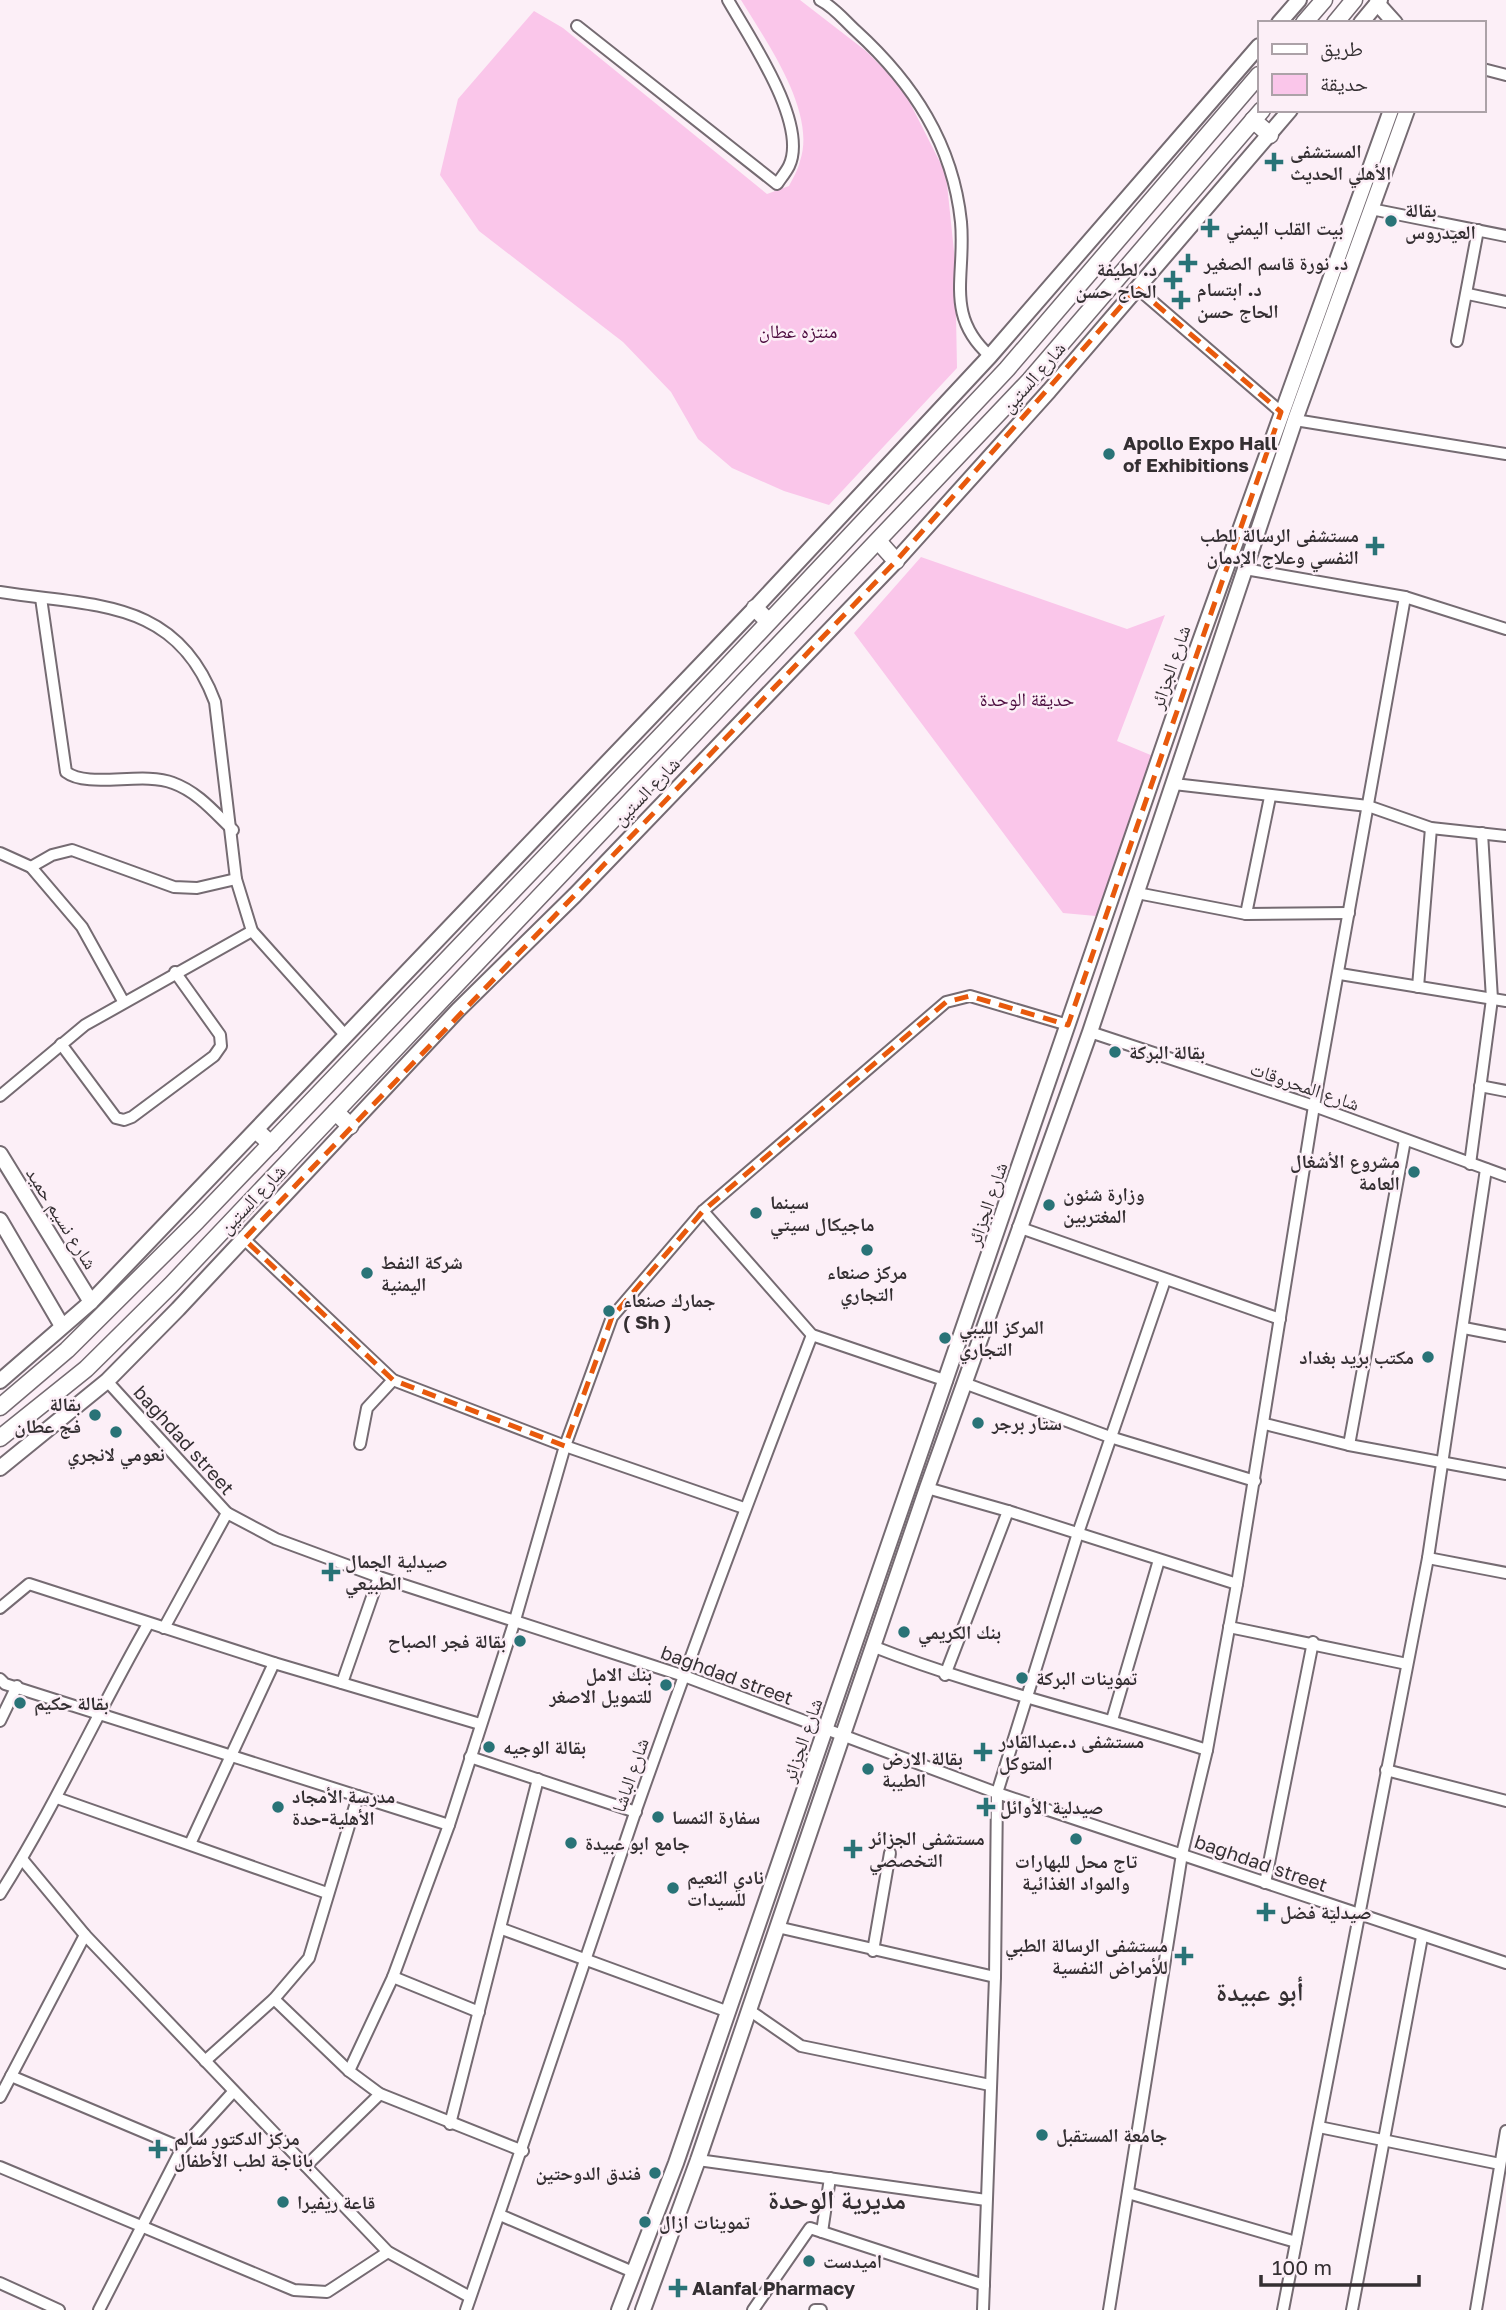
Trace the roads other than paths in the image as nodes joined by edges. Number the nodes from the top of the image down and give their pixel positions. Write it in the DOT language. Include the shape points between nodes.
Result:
graph roads {
  1 [pos="728,0"];
  2 [pos="820,0"];
  3 [pos="1299,0"];
  4 [pos="1324,0"];
  5 [pos="1354,0"];
  6 [pos="1378,2"];
  7 [pos="1281,21"];
  8 [pos="1306,21"];
  9 [pos="1337,21"];
  10 [pos="1363,21"];
  11 [pos="1393,21"];
  12 [pos="577,26"];
  13 [pos="1258,47"];
  14 [pos="1485,70"];
  15 [pos="1506,75"];
  16 [pos="1258,76"];
  17 [pos="1288,112"];
  18 [pos="1390,112"];
  19 [pos="1406,112"];
  20 [pos="1257,115"];
  21 [pos="1270,135"];
  22 [pos="1371,209"];
  23 [pos="1478,230"];
  24 [pos="1506,236"];
  25 [pos="1137,288"];
  26 [pos="1468,294"];
  27 [pos="1506,302"];
  28 [pos="1457,341"];
  29 [pos="990,356"];
  30 [pos="1281,412"];
  31 [pos="1295,420"];
  32 [pos="1506,454"];
  33 [pos="879,542"];
  34 [pos="896,561"];
  35 [pos="1245,569"];
  36 [pos="0,592"];
  37 [pos="1405,597"];
  38 [pos="41,598"];
  39 [pos="755,608"];
  40 [pos="768,621"];
  41 [pos="1506,629"];
  42 [pos="1190,668"];
  43 [pos="1210,675"];
  44 [pos="674,721"];
  45 [pos="689,739"];
  46 [pos="1174,784"];
  47 [pos="1270,797"];
  48 [pos="1368,806"];
  49 [pos="1431,828"];
  50 [pos="233,830"];
  51 [pos="1482,833"];
  52 [pos="1506,836"];
  53 [pos="0,853"];
  54 [pos="31,867"];
  55 [pos="236,878"];
  56 [pos="1137,893"];
  57 [pos="1349,913"];
  58 [pos="1246,914"];
  59 [pos="252,931"];
  60 [pos="175,972"];
  61 [pos="1340,974"];
  62 [pos="1418,987"];
  63 [pos="1492,999"];
  64 [pos="123,1001"];
  65 [pos="1506,1001"];
  66 [pos="1068,1025"];
  67 [pos="1090,1032"];
  68 [pos="346,1036"];
  69 [pos="61,1044"];
  70 [pos="1480,1086"];
  71 [pos="1506,1091"];
  72 [pos="0,1096"];
  73 [pos="1314,1106"];
  74 [pos="336,1112"];
  75 [pos="350,1126"];
  76 [pos="257,1130"];
  77 [pos="1405,1140"];
  78 [pos="271,1144"];
  79 [pos="0,1154"];
  80 [pos="1470,1164"];
  81 [pos="1486,1169"];
  82 [pos="1506,1176"];
  83 [pos="703,1211"];
  84 [pos="1018,1227"];
  85 [pos="2,1228"];
  86 [pos="244,1239"];
  87 [pos="1165,1279"];
  88 [pos="91,1302"];
  89 [pos="1280,1319"];
  90 [pos="62,1326"];
  91 [pos="1464,1328"];
  92 [pos="812,1335"];
  93 [pos="1506,1336"];
  94 [pos="393,1380"];
  95 [pos="0,1381"];
  96 [pos="107,1381"];
  97 [pos="947,1381"];
  98 [pos="964,1383"];
  99 [pos="0,1407"];
  100 [pos="1265,1424"];
  101 [pos="1110,1437"];
  102 [pos="0,1438"];
  103 [pos="360,1444"];
  104 [pos="1349,1445"];
  105 [pos="565,1446"];
  106 [pos="1441,1462"];
  107 [pos="0,1468"];
  108 [pos="1506,1474"];
  109 [pos="1255,1481"];
  110 [pos="927,1488"];
  111 [pos="744,1508"];
  112 [pos="1008,1511"];
  113 [pos="227,1513"];
  114 [pos="1078,1534"];
  115 [pos="1428,1558"];
  116 [pos="1159,1560"];
  117 [pos="1506,1573"];
  118 [pos="379,1577"];
  119 [pos="1237,1584"];
  120 [pos="0,1608"];
  121 [pos="514,1620"];
  122 [pos="148,1623"];
  123 [pos="1229,1627"];
  124 [pos="164,1628"];
  125 [pos="1313,1642"];
  126 [pos="872,1646"];
  127 [pos="274,1663"];
  128 [pos="1407,1664"];
  129 [pos="945,1675"];
  130 [pos="684,1676"];
  131 [pos="342,1683"];
  132 [pos="5,1686"];
  133 [pos="1027,1696"];
  134 [pos="98,1712"];
  135 [pos="1112,1720"];
  136 [pos="0,1721"];
  137 [pos="480,1724"];
  138 [pos="825,1731"];
  139 [pos="844,1736"];
  140 [pos="1207,1750"];
  141 [pos="470,1757"];
  142 [pos="230,1758"];
  143 [pos="1386,1770"];
  144 [pos="538,1779"];
  145 [pos="997,1793"];
  146 [pos="358,1796"];
  147 [pos="57,1798"];
  148 [pos="1506,1801"];
  149 [pos="636,1812"];
  150 [pos="449,1825"];
  151 [pos="190,1844"];
  152 [pos="890,1853"];
  153 [pos="1182,1854"];
  154 [pos="22,1859"];
  155 [pos="1265,1883"];
  156 [pos="327,1893"];
  157 [pos="0,1894"];
  158 [pos="1360,1915"];
  159 [pos="777,1927"];
  160 [pos="502,1929"];
  161 [pos="85,1935"];
  162 [pos="1422,1937"];
  163 [pos="873,1951"];
  164 [pos="587,1959"];
  165 [pos="1506,1963"];
  166 [pos="393,1977"];
  167 [pos="995,1977"];
  168 [pos="274,1999"];
  169 [pos="749,2010"];
  170 [pos="726,2011"];
  171 [pos="479,2012"];
  172 [pos="205,2061"];
  173 [pos="349,2071"];
  174 [pos="11,2076"];
  175 [pos="990,2085"];
  176 [pos="233,2092"];
  177 [pos="380,2094"];
  178 [pos="0,2096"];
  179 [pos="450,2124"];
  180 [pos="1319,2127"];
  181 [pos="1506,2131"];
  182 [pos="1386,2142"];
  183 [pos="183,2148"];
  184 [pos="523,2151"];
  185 [pos="698,2160"];
  186 [pos="676,2164"];
  187 [pos="1500,2164"];
  188 [pos="306,2166"];
  189 [pos="0,2167"];
  190 [pos="830,2178"];
  191 [pos="1128,2193"];
  192 [pos="986,2200"];
  193 [pos="500,2216"];
  194 [pos="140,2227"];
  195 [pos="822,2232"];
  196 [pos="1296,2242"];
  197 [pos="388,2252"];
  198 [pos="633,2272"];
  199 [pos="0,2283"];
  200 [pos="984,2285"];
  201 [pos="470,2297"];
  202 [pos="59,2310"];
  203 [pos="99,2310"];
  204 [pos="466,2310"];
  205 [pos="619,2310"];
  206 [pos="643,2310"];
  207 [pos="753,2310"];
  208 [pos="815,2310"];
  209 [pos="821,2310"];
  210 [pos="983,2310"];
  211 [pos="1109,2310"];
  212 [pos="1283,2310"];
  213 [pos="1352,2310"];
  214 [pos="1476,2310"];
  1 -- 12 [label="street" via="784,99 792,133 790,164 777,184"];
  2 -- 29 [label="street" via="893,66 930,120 954,182 961,224 960,311 966,329"];
  3 -- 7 [label="main road"];
  4 -- 8 [label="highway"];
  5 -- 9 [label="highway"];
  6 -- 10 [label="main road"];
  6 -- 11 [label="main road"];
  13 -- 29 [label="main road"];
  14 -- 15 [label="street"];
  16 -- 40 [label="highway, شارع الستين" via="1007,369"];
  17 -- 21 [label="main road, شارع الستين"];
  18 -- 30 [label="main road, شارع الجزائر"];
  19 -- 22 [label="main road, شارع الجزائر"];
  20 -- 21 [label="highway"];
  20 -- 33 [label="highway, شارع الستين" via="1030,380"];
  21 -- 25 [label="main road, شارع الستين"];
  22 -- 23 [label="street"];
  22 -- 31 [label="main road, شارع الجزائر"];
  23 -- 24 [label="street"];
  23 -- 26 [label="street"];
  25 -- 30 [label="street"];
  25 -- 34 [label="main road, شارع الستين"];
  26 -- 27 [label="street"];
  26 -- 28 [label="street"];
  29 -- 39 [label="main road"];
  30 -- 31 [label="main road"];
  30 -- 42 [label="main road, شارع الجزائر"];
  31 -- 32 [label="street"];
  31 -- 35 [label="main road, شارع الجزائر"];
  33 -- 34 [label="highway"];
  33 -- 45 [label="highway, شارع الستين"];
  34 -- 75 [label="main road, شارع الستين"];
  35 -- 37 [label="street"];
  35 -- 43 [label="main road, شارع الجزائر"];
  36 -- 38 [label="street"];
  37 -- 41 [label="street"];
  37 -- 48 [label="street"];
  38 -- 50 [label="street" via="130,612 172,638 206,677 215,702"];
  38 -- 50 [label="street" via="66,772 80,778 171,782 192,791"];
  39 -- 40 [label="highway"];
  39 -- 68 [label="main road"];
  40 -- 44 [label="highway, شارع الستين"];
  42 -- 43 [label="main road"];
  42 -- 66 [label="main road, شارع الجزائر"];
  43 -- 46 [label="main road, شارع الجزائر"];
  44 -- 45 [label="highway"];
  44 -- 78 [label="highway, شارع الستين"];
  45 -- 74 [label="highway, شارع الستين"];
  46 -- 47 [label="street"];
  46 -- 56 [label="main road, شارع الجزائر"];
  47 -- 48 [label="street"];
  47 -- 58 [label="street"];
  48 -- 49 [label="street"];
  48 -- 57 [label="street"];
  49 -- 51 [label="street"];
  49 -- 62 [label="street"];
  50 -- 55 [label="street"];
  51 -- 52 [label="street"];
  51 -- 63 [label="street"];
  53 -- 54 [label="street"];
  54 -- 55 [label="street" via="72,850 174,887 198,888"];
  54 -- 64 [label="street" via="82,927"];
  55 -- 59 [label="street"];
  56 -- 58 [label="street"];
  56 -- 67 [label="main road, شارع الجزائر"];
  57 -- 58 [label="street"];
  57 -- 61 [label="street"];
  59 -- 60 [label="street"];
  59 -- 68 [label="street"];
  60 -- 64 [label="street"];
  60 -- 69 [label="street" via="220,1035 222,1046 132,1117 116,1118"];
  61 -- 62 [label="street"];
  61 -- 73 [label="street"];
  62 -- 63 [label="street"];
  63 -- 65 [label="street"];
  63 -- 70 [label="street"];
  64 -- 69 [label="street"];
  66 -- 67 [label="main road"];
  66 -- 83 [label="street" via="970,996 946,1002"];
  66 -- 97 [label="main road, شارع الجزائر"];
  67 -- 73 [label="street, شارع المحروقات"];
  67 -- 84 [label="main road, شارع الجزائر"];
  68 -- 76 [label="main road"];
  69 -- 72 [label="street"];
  70 -- 71 [label="street"];
  70 -- 80 [label="street"];
  73 -- 77 [label="street, شارع المحروقات"];
  73 -- 89 [label="street"];
  74 -- 75 [label="highway"];
  74 -- 102 [label="highway, شارع الستين" via="86,1369"];
  75 -- 86 [label="main road, شارع الستين"];
  76 -- 78 [label="highway"];
  76 -- 88 [label="main road"];
  77 -- 80 [label="street, شارع المحروقات"];
  77 -- 104 [label="street"];
  78 -- 99 [label="highway, شارع الستين" via="67,1350"];
  79 -- 88 [label="main road, شارع نسيم حميد"];
  80 -- 81 [label="street, شارع المحروقات"];
  81 -- 82 [label="street, شارع المحروقات"];
  81 -- 91 [label="street"];
  83 -- 92 [label="street"];
  83 -- 105 [label="street" via="612,1317"];
  84 -- 87 [label="street"];
  84 -- 98 [label="main road, شارع الجزائر"];
  85 -- 90 [label="main road"];
  86 -- 94 [label="street"];
  86 -- 96 [label="main road, شارع الستين"];
  87 -- 89 [label="street"];
  87 -- 101 [label="street"];
  88 -- 90 [label="main road"];
  89 -- 100 [label="street"];
  90 -- 95 [label="main road"];
  91 -- 93 [label="street"];
  91 -- 106 [label="street"];
  92 -- 97 [label="street"];
  92 -- 111 [label="street, شارع الباشا"];
  94 -- 103 [label="street" via="367,1409"];
  94 -- 105 [label="street"];
  96 -- 107 [label="main road, شارع الستين"];
  96 -- 113 [label="street, baghdad street"];
  97 -- 98 [label="main road"];
  97 -- 138 [label="main road, شارع الجزائر"];
  98 -- 101 [label="street"];
  98 -- 110 [label="main road, شارع الجزائر"];
  100 -- 104 [label="street"];
  100 -- 109 [label="street"];
  101 -- 109 [label="street"];
  101 -- 114 [label="street"];
  104 -- 106 [label="street"];
  105 -- 111 [label="street"];
  105 -- 121 [label="street"];
  106 -- 108 [label="street"];
  106 -- 115 [label="street"];
  109 -- 119 [label="street"];
  110 -- 112 [label="street"];
  110 -- 126 [label="main road, شارع الجزائر"];
  111 -- 130 [label="street, شارع الباشا"];
  112 -- 114 [label="street"];
  112 -- 129 [label="street"];
  113 -- 118 [label="street, baghdad street" via="276,1539"];
  113 -- 124 [label="street"];
  114 -- 116 [label="street"];
  114 -- 133 [label="street"];
  115 -- 117 [label="street"];
  115 -- 128 [label="street"];
  116 -- 119 [label="street"];
  116 -- 135 [label="street"];
  118 -- 121 [label="street, baghdad street"];
  118 -- 131 [label="street"];
  119 -- 123 [label="street"];
  120 -- 122 [label="street" via="29,1584"];
  121 -- 130 [label="street, baghdad street"];
  121 -- 137 [label="street"];
  122 -- 124 [label="street"];
  122 -- 134 [label="street"];
  123 -- 125 [label="street"];
  123 -- 140 [label="street"];
  124 -- 127 [label="street"];
  125 -- 128 [label="street"];
  125 -- 155 [label="street"];
  126 -- 129 [label="street"];
  126 -- 139 [label="main road, شارع الجزائر"];
  127 -- 131 [label="street"];
  127 -- 142 [label="street"];
  128 -- 143 [label="street"];
  129 -- 133 [label="street"];
  130 -- 138 [label="street, baghdad street"];
  130 -- 149 [label="street, شارع الباشا"];
  131 -- 137 [label="street"];
  132 -- 134 [label="street"];
  132 -- 136 [label="street"];
  133 -- 135 [label="street"];
  133 -- 145 [label="street"];
  134 -- 142 [label="street"];
  134 -- 147 [label="street"];
  135 -- 140 [label="street"];
  137 -- 141 [label="street"];
  138 -- 139 [label="street, baghdad street"];
  138 -- 170 [label="main road, شارع الجزائر"];
  139 -- 145 [label="street, baghdad street"];
  139 -- 159 [label="main road, شارع الجزائر"];
  140 -- 153 [label="street"];
  141 -- 144 [label="street"];
  141 -- 150 [label="street"];
  142 -- 146 [label="street"];
  142 -- 151 [label="street"];
  143 -- 148 [label="street"];
  143 -- 158 [label="street"];
  144 -- 149 [label="street"];
  144 -- 160 [label="street"];
  145 -- 153 [label="street, baghdad street"];
  145 -- 167 [label="street"];
  146 -- 150 [label="street"];
  146 -- 156 [label="street"];
  147 -- 151 [label="street"];
  147 -- 154 [label="street"];
  149 -- 164 [label="street, شارع الباشا"];
  150 -- 166 [label="street"];
  151 -- 156 [label="street"];
  152 -- 163 [label="street"];
  153 -- 155 [label="street, baghdad street"];
  153 -- 191 [label="street"];
  154 -- 157 [label="street"];
  154 -- 161 [label="street"];
  155 -- 158 [label="street, baghdad street"];
  156 -- 168 [label="street" via="309,1958"];
  158 -- 162 [label="street, baghdad street"];
  158 -- 180 [label="street"];
  159 -- 163 [label="street"];
  159 -- 169 [label="main road, شارع الجزائر"];
  160 -- 164 [label="street"];
  160 -- 171 [label="street"];
  161 -- 172 [label="street"];
  161 -- 174 [label="street"];
  162 -- 165 [label="street, baghdad street"];
  162 -- 182 [label="street"];
  163 -- 167 [label="street"];
  164 -- 170 [label="street"];
  164 -- 184 [label="street, شارع الباشا"];
  166 -- 171 [label="street"];
  166 -- 173 [label="street"];
  167 -- 175 [label="street"];
  168 -- 172 [label="street"];
  168 -- 173 [label="street"];
  169 -- 175 [label="street" via="801,2046"];
  169 -- 185 [label="main road, شارع الجزائر"];
  170 -- 186 [label="main road, شارع الجزائر"];
  171 -- 179 [label="street"];
  172 -- 176 [label="street"];
  173 -- 177 [label="street"];
  174 -- 178 [label="street"];
  174 -- 183 [label="street"];
  175 -- 192 [label="street"];
  176 -- 183 [label="street"];
  176 -- 188 [label="street"];
  177 -- 179 [label="street"];
  177 -- 188 [label="street"];
  179 -- 184 [label="street"];
  180 -- 182 [label="street"];
  180 -- 196 [label="street"];
  181 -- 187 [label="street"];
  182 -- 187 [label="street"];
  182 -- 213 [label="street"];
  183 -- 194 [label="street"];
  184 -- 193 [label="street, شارع الباشا"];
  185 -- 186 [label="main road"];
  185 -- 190 [label="street"];
  185 -- 206 [label="main road, شارع الجزائر"];
  186 -- 198 [label="main road, شارع الجزائر"];
  187 -- 214 [label="street"];
  188 -- 197 [label="street"];
  189 -- 194 [label="street"];
  190 -- 192 [label="street"];
  190 -- 195 [label="street"];
  191 -- 196 [label="street"];
  191 -- 211 [label="street"];
  192 -- 200 [label="street"];
  193 -- 198 [label="street"];
  193 -- 201 [label="street, شارع الباشا"];
  194 -- 197 [label="street" via="294,2290 327,2292"];
  194 -- 203 [label="street"];
  195 -- 200 [label="street"];
  195 -- 207 [label="street" via="810,2228"];
  196 -- 212 [label="street"];
  197 -- 201 [label="street"];
  198 -- 205 [label="main road, شارع الجزائر"];
  199 -- 202 [label="street"];
  200 -- 210 [label="street"];
  201 -- 204 [label="street, شارع الباشا"];
  208 -- 209 [label="street"];
}
